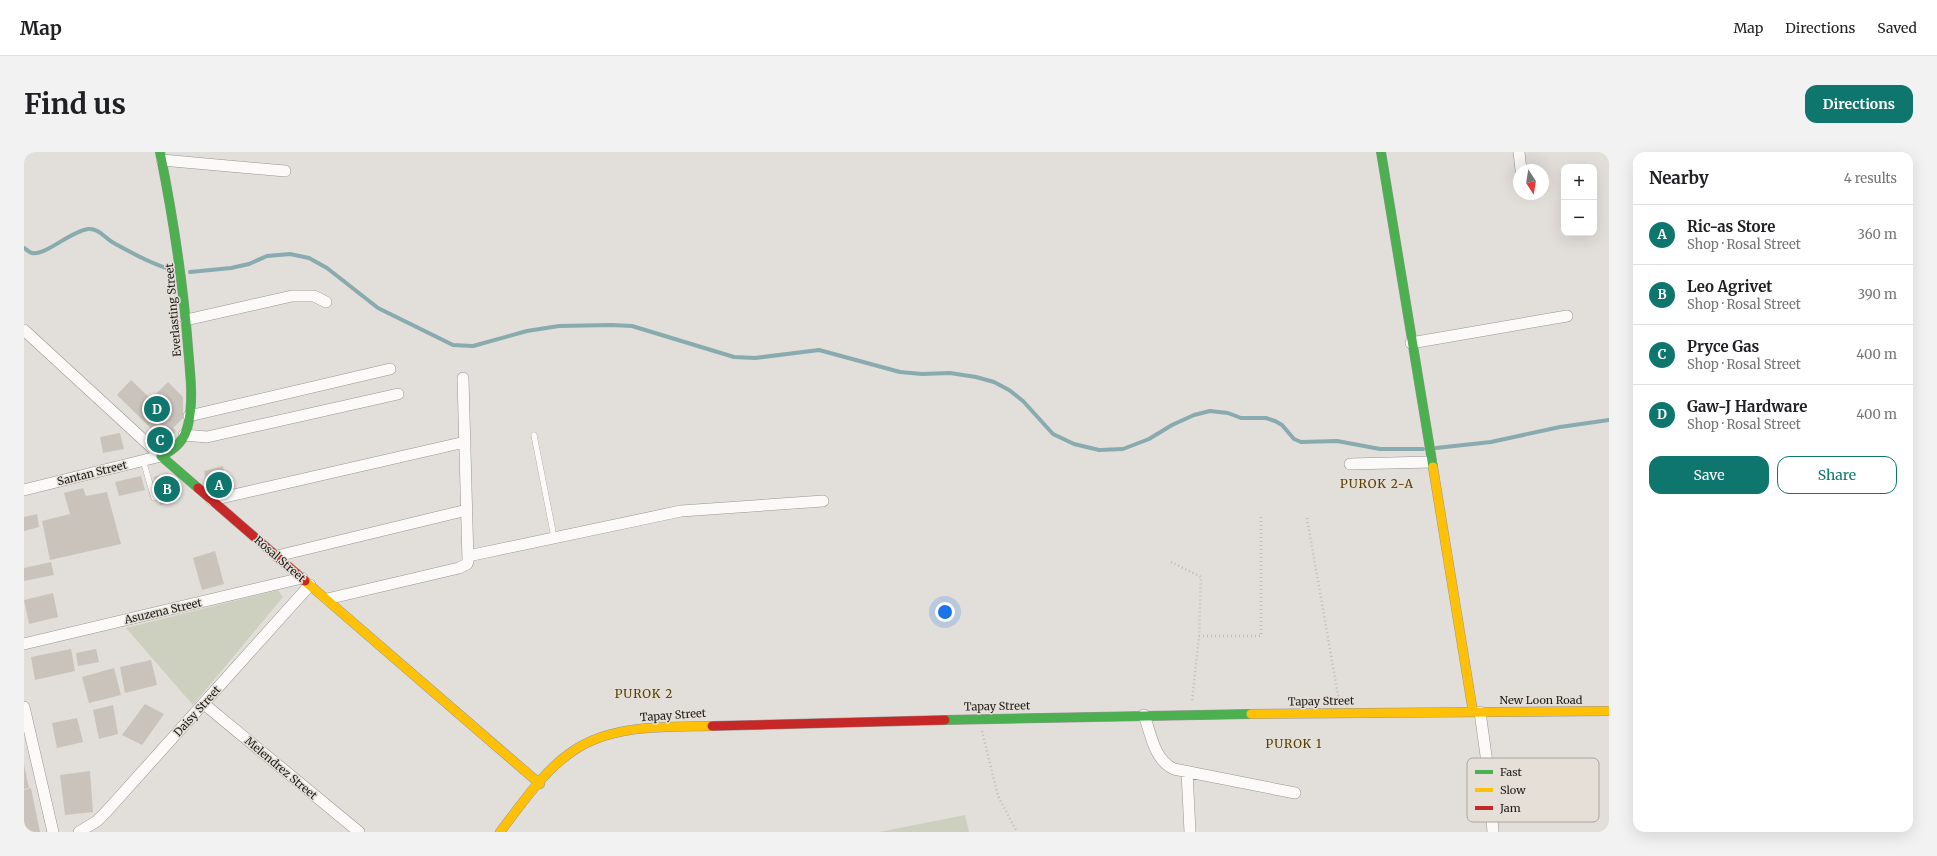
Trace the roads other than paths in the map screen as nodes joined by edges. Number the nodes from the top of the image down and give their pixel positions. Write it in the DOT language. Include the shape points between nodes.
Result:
graph roads {
  1 [pos="1381,152"];
  2 [pos="1519,152"];
  3 [pos="161,156"];
  4 [pos="1521,164"];
  5 [pos="285,171"];
  6 [pos="326,302"];
  7 [pos="1567,316"];
  8 [pos="186,320"];
  9 [pos="24,330"];
  10 [pos="1411,344"];
  11 [pos="390,369"];
  12 [pos="463,378"];
  13 [pos="398,394"];
  14 [pos="190,416"];
  15 [pos="184,435"];
  16 [pos="534,435"];
  17 [pos="465,442"];
  18 [pos="161,456"];
  19 [pos="144,460"];
  20 [pos="1431,462"];
  21 [pos="1350,464"];
  22 [pos="24,490"];
  23 [pos="154,498"];
  24 [pos="212,500"];
  25 [pos="823,502"];
  26 [pos="467,510"];
  27 [pos="554,537"];
  28 [pos="277,556"];
  29 [pos="468,556"];
  30 [pos="306,581"];
  31 [pos="327,599"];
  32 [pos="24,644"];
  33 [pos="204,704"];
  34 [pos="24,707"];
  35 [pos="1609,711"];
  36 [pos="1477,712"];
  37 [pos="1144,715"];
  38 [pos="1486,758"];
  39 [pos="1187,772"];
  40 [pos="540,784"];
  41 [pos="1295,793"];
  42 [pos="1492,822"];
  43 [pos="87,831"];
  44 [pos="53,832"];
  45 [pos="359,832"];
  46 [pos="500,832"];
  47 [pos="1190,832"];
  48 [pos="1493,832"];
  1 -- 10 [label="street"];
  2 -- 4 [label="street"];
  3 -- 5 [label="street"];
  3 -- 8 [label="street, Everlasting Street" via="179,254"];
  6 -- 8 [label="street" via="314,296 298,295"];
  7 -- 10 [label="street"];
  8 -- 14 [label="street, Everlasting Street"];
  9 -- 18 [label="street, Rosal Street"];
  10 -- 20 [label="street"];
  11 -- 14 [label="street"];
  12 -- 17 [label="street"];
  13 -- 15 [label="street" via="207,437"];
  14 -- 15 [label="street, Everlasting Street"];
  15 -- 18 [label="street, Everlasting Street" via="173,449"];
  16 -- 27 [label="lane"];
  17 -- 24 [label="street"];
  17 -- 26 [label="street"];
  18 -- 19 [label="street, Santan Street"];
  18 -- 24 [label="street, Rosal Street"];
  19 -- 22 [label="street, Santan Street"];
  19 -- 23 [label="lane"];
  20 -- 21 [label="street"];
  20 -- 36 [label="street"];
  24 -- 28 [label="street, Rosal Street"];
  25 -- 27 [label="street" via="680,511"];
  26 -- 28 [label="street"];
  26 -- 29 [label="street"];
  27 -- 29 [label="street"];
  28 -- 30 [label="street, Rosal Street"];
  29 -- 31 [label="street" via="467,564 463,567"];
  30 -- 31 [label="street, Rosal Street"];
  30 -- 32 [label="street, Asuzena Street"];
  30 -- 33 [label="street, Daisy Street"];
  31 -- 40 [label="street, Rosal Street"];
  33 -- 43 [label="street, Daisy Street"];
  33 -- 45 [label="street, Melendrez Street"];
  34 -- 44 [label="street"];
  35 -- 36 [label="street, New Loon Road"];
  36 -- 37 [label="street, Tapay Street"];
  36 -- 38 [label="street"];
  37 -- 39 [label="street" via="1162,762 1174,769"];
  37 -- 40 [label="street, Tapay Street" via="682,725 629,731 584,744 571,752"];
  39 -- 41 [label="street"];
  39 -- 47 [label="street"];
  40 -- 46 [label="street, Tapay Street"];
  42 -- 48 [label="street"];
}
